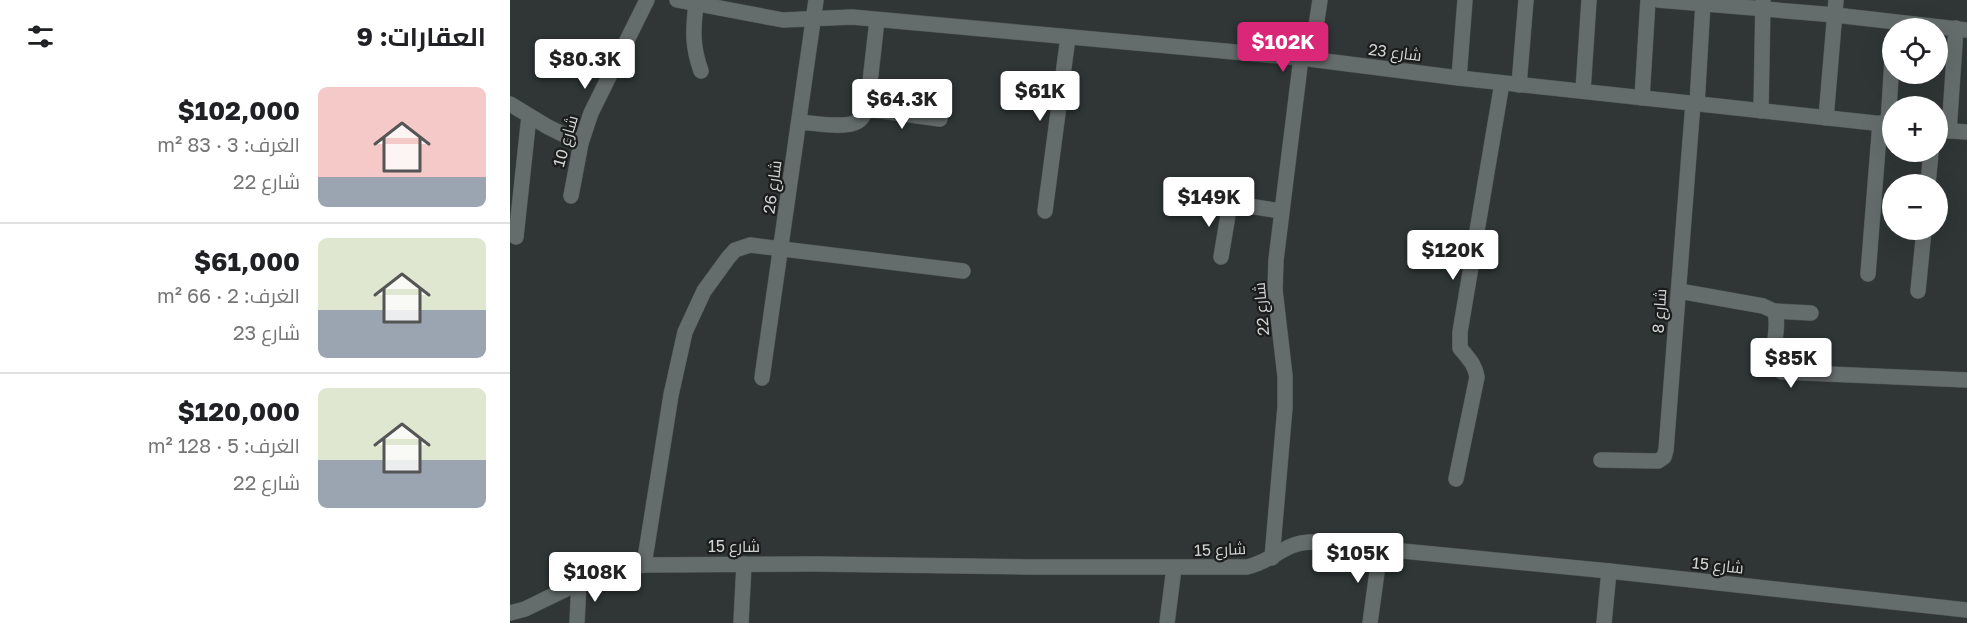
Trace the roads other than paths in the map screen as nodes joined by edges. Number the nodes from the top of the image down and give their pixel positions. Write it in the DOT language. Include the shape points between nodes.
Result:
graph roads {
  1 [pos="647,0"];
  2 [pos="677,0"];
  3 [pos="816,0"];
  4 [pos="1320,0"];
  5 [pos="1464,0"];
  6 [pos="1526,0"];
  7 [pos="1589,0"];
  8 [pos="1648,0"];
  9 [pos="1658,0"];
  10 [pos="1703,3"];
  11 [pos="696,4"];
  12 [pos="1763,4"];
  13 [pos="1835,7"];
  14 [pos="813,19"];
  15 [pos="877,20"];
  16 [pos="1882,21"];
  17 [pos="1948,28"];
  18 [pos="1964,29"];
  19 [pos="1068,37"];
  20 [pos="1306,59"];
  21 [pos="701,71"];
  22 [pos="1459,78"];
  23 [pos="1502,83"];
  24 [pos="1520,85"];
  25 [pos="1583,91"];
  26 [pos="1642,98"];
  27 [pos="510,104"];
  28 [pos="1695,104"];
  29 [pos="867,109"];
  30 [pos="1948,110"];
  31 [pos="1761,111"];
  32 [pos="529,116"];
  33 [pos="1826,118"];
  34 [pos="940,119"];
  35 [pos="799,122"];
  36 [pos="1882,124"];
  37 [pos="1948,130"];
  38 [pos="1967,132"];
  39 [pos="581,143"];
  40 [pos="1882,162"];
  41 [pos="571,196"];
  42 [pos="1197,198"];
  43 [pos="1230,204"];
  44 [pos="1045,211"];
  45 [pos="1281,211"];
  46 [pos="516,237"];
  47 [pos="1923,240"];
  48 [pos="781,249"];
  49 [pos="1221,257"];
  50 [pos="963,271"];
  51 [pos="1868,274"];
  52 [pos="1679,291"];
  53 [pos="1918,291"];
  54 [pos="1774,311"];
  55 [pos="1811,314"];
  56 [pos="762,378"];
  57 [pos="1967,380"];
  58 [pos="1602,460"];
  59 [pos="1456,479"];
  60 [pos="1380,550"];
  61 [pos="1272,558"];
  62 [pos="744,564"];
  63 [pos="644,565"];
  64 [pos="1174,568"];
  65 [pos="1609,571"];
  66 [pos="579,581"];
  67 [pos="1967,610"];
  68 [pos="510,614"];
  69 [pos="578,623"];
  70 [pos="741,623"];
  71 [pos="1167,623"];
  72 [pos="1370,623"];
  73 [pos="1604,623"];
  1 -- 39 [label="street, شارع 10" via="591,113"];
  2 -- 11 [label="street, شارع 23"];
  3 -- 14 [label="street, شارع 26"];
  4 -- 20 [label="street, شارع 22"];
  5 -- 22 [label="street"];
  6 -- 24 [label="street"];
  7 -- 25 [label="street"];
  8 -- 26 [label="street"];
  9 -- 10 [label="street"];
  10 -- 12 [label="street"];
  10 -- 28 [label="street, شارع 8"];
  11 -- 14 [label="street, شارع 23" via="783,20"];
  11 -- 21 [label="street" via="692,32"];
  12 -- 13 [label="street"];
  12 -- 31 [label="street"];
  13 -- 16 [label="street"];
  13 -- 33 [label="street"];
  14 -- 15 [label="street, شارع 23"];
  14 -- 35 [label="street, شارع 26"];
  15 -- 19 [label="street, شارع 23"];
  15 -- 29 [label="street"];
  17 -- 18 [label="street"];
  18 -- 30 [label="street"];
  19 -- 20 [label="street, شارع 23"];
  19 -- 44 [label="street"];
  20 -- 22 [label="street, شارع 23"];
  20 -- 45 [label="street, شارع 22"];
  22 -- 23 [label="street, شارع 23"];
  23 -- 24 [label="street, شارع 23"];
  23 -- 59 [label="street" via="1460,332 1460,348 1476,368 1477,377"];
  24 -- 25 [label="street, شارع 23"];
  25 -- 26 [label="street, شارع 23"];
  26 -- 28 [label="street, شارع 23"];
  27 -- 32 [label="street"];
  28 -- 31 [label="street, شارع 23"];
  28 -- 52 [label="street, شارع 8"];
  29 -- 34 [label="street"];
  29 -- 35 [label="street" via="854,123"];
  31 -- 33 [label="street, شارع 23"];
  32 -- 39 [label="street"];
  32 -- 46 [label="street"];
  33 -- 36 [label="street, شارع 23"];
  35 -- 48 [label="street, شارع 26"];
  37 -- 38 [label="street"];
  39 -- 41 [label="street, شارع 10"];
  40 -- 51 [label="street"];
  42 -- 43 [label="street"];
  43 -- 45 [label="street"];
  43 -- 49 [label="street"];
  45 -- 61 [label="street, شارع 22" via="1275,290 1286,376"];
  47 -- 53 [label="street"];
  48 -- 50 [label="street"];
  48 -- 56 [label="street, شارع 26"];
  48 -- 63 [label="street" via="750,245 735,250 693,312 675,372"];
  52 -- 54 [label="street"];
  52 -- 58 [label="street, شارع 8" via="1664,457 1652,462"];
  54 -- 55 [label="street"];
  54 -- 57 [label="street" via="1777,322 1773,365 1782,372"];
  60 -- 61 [label="street, شارع 15" via="1302,542 1286,547"];
  60 -- 65 [label="street, شارع 15"];
  60 -- 72 [label="street"];
  61 -- 64 [label="street, شارع 15" via="1247,567"];
  62 -- 63 [label="street, شارع 15"];
  62 -- 64 [label="street, شارع 15"];
  62 -- 70 [label="street"];
  63 -- 66 [label="street, شارع 15" via="611,569"];
  64 -- 71 [label="street"];
  65 -- 67 [label="street, شارع 15"];
  65 -- 73 [label="street"];
  66 -- 68 [label="street, شارع 15"];
  66 -- 69 [label="street"];
}
